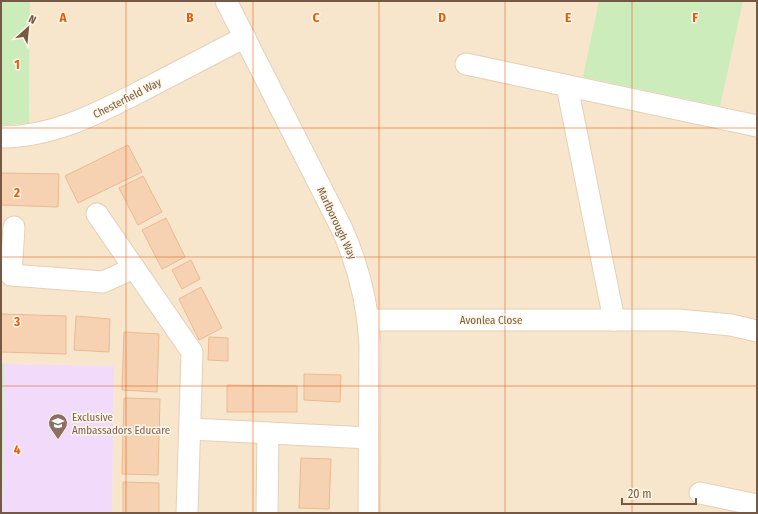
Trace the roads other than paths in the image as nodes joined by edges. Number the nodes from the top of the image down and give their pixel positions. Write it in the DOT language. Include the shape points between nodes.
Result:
graph roads {
  1 [pos="226,1"];
  2 [pos="245,37"];
  3 [pos="466,64"];
  4 [pos="567,86"];
  5 [pos="757,126"];
  6 [pos="1,137"];
  7 [pos="97,214"];
  8 [pos="14,228"];
  9 [pos="134,268"];
  10 [pos="369,320"];
  11 [pos="614,320"];
  12 [pos="757,331"];
  13 [pos="190,429"];
  14 [pos="268,433"];
  15 [pos="369,438"];
  16 [pos="700,492"];
  17 [pos="757,505"];
  18 [pos="187,513"];
  19 [pos="267,513"];
  20 [pos="369,513"];
  1 -- 2 [label="street, Marlborough Way"];
  2 -- 6 [label="street, Chesterfield Way" via="82,121 45,132"];
  2 -- 10 [label="street, Marlborough Way" via="350,247 361,278"];
  3 -- 4 [label="street"];
  4 -- 5 [label="street"];
  4 -- 11 [label="street"];
  7 -- 9 [label="street"];
  8 -- 9 [label="street" via="11,275 103,282"];
  9 -- 13 [label="street" via="192,352"];
  10 -- 11 [label="street, Avonlea Close"];
  10 -- 15 [label="street, Marlborough Way"];
  11 -- 12 [label="street, Avonlea Close" via="702,321"];
  13 -- 14 [label="street"];
  13 -- 18 [label="street"];
  14 -- 15 [label="street"];
  14 -- 19 [label="street"];
  15 -- 20 [label="street, Marlborough Way"];
  16 -- 17 [label="street"];
}
